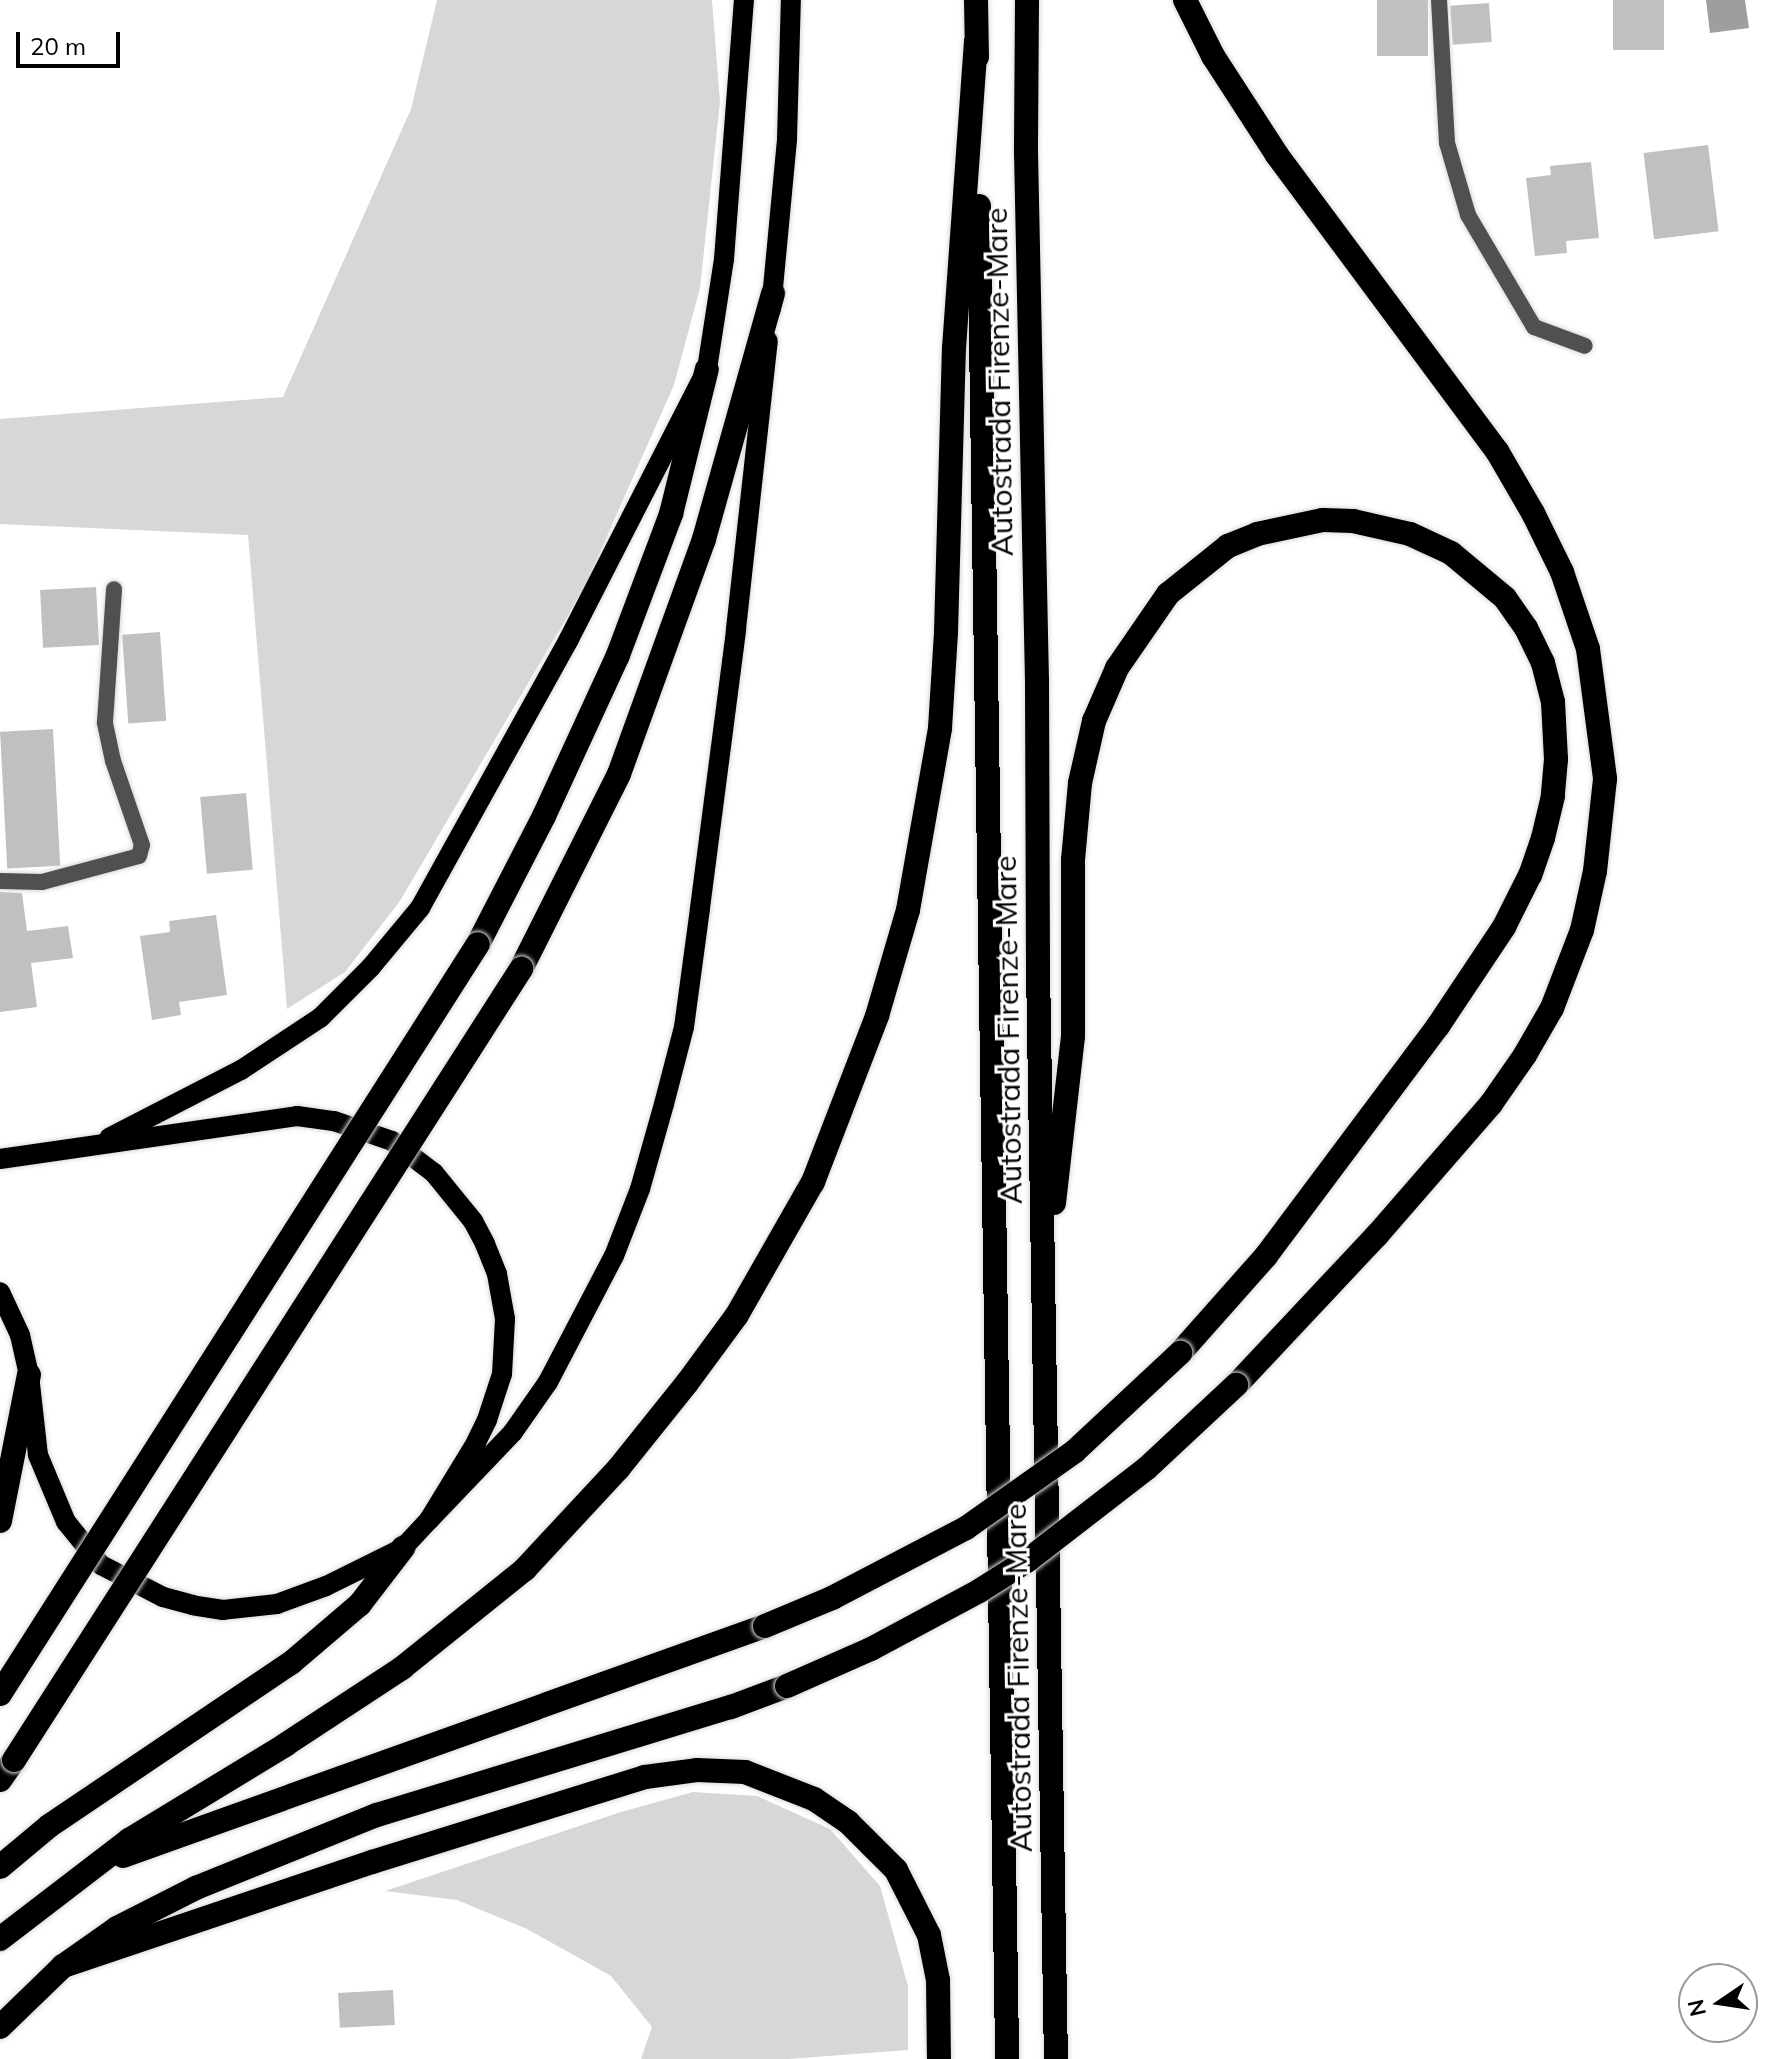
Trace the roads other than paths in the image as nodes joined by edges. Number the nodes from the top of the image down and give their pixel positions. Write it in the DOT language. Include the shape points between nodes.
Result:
graph roads {
  1 [pos="744,0"];
  2 [pos="791,0"];
  3 [pos="976,0"];
  4 [pos="1027,0"];
  5 [pos="1185,0"];
  6 [pos="1439,0"];
  7 [pos="976,42"];
  8 [pos="773,293"];
  9 [pos="1585,346"];
  10 [pos="707,369"];
  11 [pos="114,589"];
  12 [pos="0,881"];
  13 [pos="91,1148"];
  14 [pos="0,1159"];
  15 [pos="1044,1289"];
  16 [pos="0,1292"];
  17 [pos="29,1375"];
  18 [pos="429,1520"];
  19 [pos="0,1521"];
  20 [pos="403,1548"];
  21 [pos="0,1694"];
  22 [pos="7,1770"];
  23 [pos="0,1867"];
  24 [pos="87,1869"];
  25 [pos="0,1939"];
  26 [pos="63,1966"];
  27 [pos="0,2027"];
  28 [pos="939,2059"];
  29 [pos="1007,2059"];
  30 [pos="1056,2059"];
  1 -- 10 [label="main road" via="724,259"];
  2 -- 8 [label="main road" via="787,139"];
  3 -- 7 [label="highway, Autostrada Firenze-Mare"];
  4 -- 15 [label="highway, Autostrada Firenze-Mare"];
  5 -- 26 [label="highway, bridge" via="1213,56 1277,155 1497,451 1562,572 1588,649 1605,779 1582,930 1552,1008 1491,1104 1236,1385 1147,1468 1028,1560 871,1649 787,1686 377,1815 280,1852 157,1905"];
  6 -- 9 [label="street" via="1447,143 1468,215 1534,327"];
  7 -- 24 [label="highway" via="954,348 940,728 908,910 877,1016 813,1182 737,1315 687,1383 618,1469 525,1569 402,1668"];
  7 -- 29 [label="highway, Autostrada Firenze-Mare"];
  8 -- 18 [label="main road" via="700,908 684,1027 664,1104 614,1256 548,1382 513,1432"];
  8 -- 22 [label="highway, bridge" via="700,552 619,774 521,969"];
  10 -- 13 [label="main road" via="569,639 420,908 351,989 281,1045"];
  10 -- 21 [label="highway, bridge" via="690,448 646,584 575,751 478,944"];
  11 -- 12 [label="street" via="105,722 142,845 139,856 42,882"];
  13 -- 14 [label="main road"];
  13 -- 18 [label="main road" via="209,1126 316,1117 392,1141 434,1173 485,1244 505,1319 496,1398 476,1443"];
  15 -- 24 [label="highway, bridge" via="1073,1036 1073,860 1080,783 1094,721 1117,668 1168,594 1228,546 1257,534 1323,520 1353,521 1410,534 1451,553 1505,598 1543,663 1553,702 1556,759 1543,838 1504,927 1438,1026 1266,1256 1180,1353 1075,1451 966,1528 832,1598"];
  15 -- 30 [label="highway, Autostrada Firenze-Mare"];
  16 -- 17 [label="main road" via="20,1335"];
  17 -- 19 [label="highway"];
  17 -- 20 [label="main road" via="38,1455 66,1522 101,1565 139,1587 193,1605 254,1608 299,1598"];
  18 -- 20 [label="main road"];
  20 -- 23 [label="highway" via="360,1604 291,1663 49,1826"];
  24 -- 25 [label="highway"];
  26 -- 27 [label="highway"];
  26 -- 28 [label="highway" via="645,1777 697,1770 745,1772 814,1799 848,1822 896,1870 929,1935 938,1980"];
}
